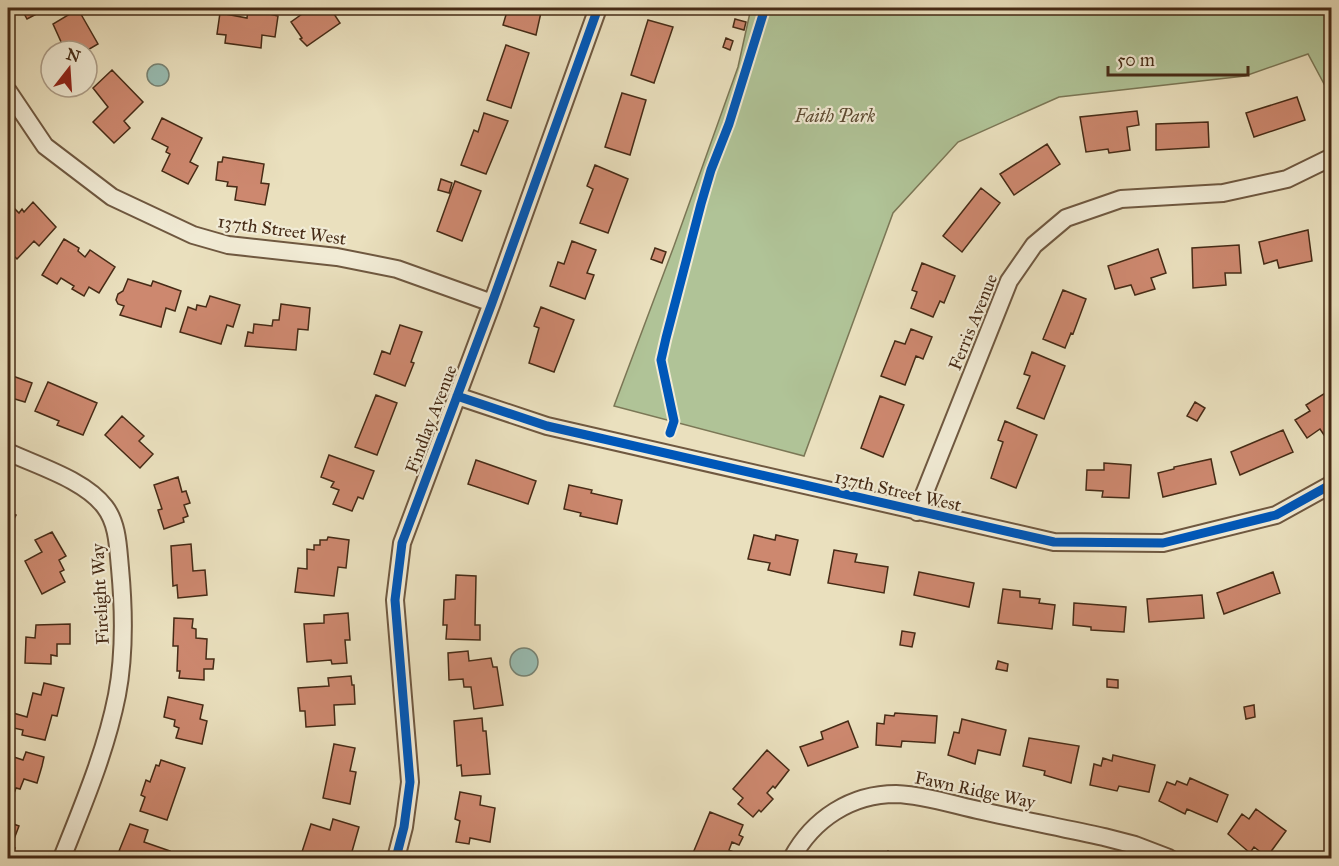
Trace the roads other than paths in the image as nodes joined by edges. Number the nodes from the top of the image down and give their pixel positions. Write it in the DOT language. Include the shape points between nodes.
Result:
graph roads {
  1 [pos="598,8"];
  2 [pos="8,92"];
  3 [pos="1332,156"];
  4 [pos="492,303"];
  5 [pos="457,396"];
  6 [pos="8,452"];
  7 [pos="1332,484"];
  8 [pos="917,512"];
  9 [pos="62,858"];
  10 [pos="396,858"];
  11 [pos="792,858"];
  12 [pos="1169,858"];
  1 -- 4 [label="street, Findlay Avenue"];
  2 -- 4 [label="street, 137th Street West" via="45,146 112,197 193,235 228,245 337,257 397,269"];
  3 -- 8 [label="street, Ferris Avenue" via="1287,179 1223,193 1121,199 1066,218 1034,245 1009,281"];
  4 -- 5 [label="street, Findlay Avenue"];
  5 -- 8 [label="street, 137th Street West" via="547,426"];
  5 -- 10 [label="street, Findlay Avenue" via="402,543 396,580 410,766 407,812"];
  6 -- 9 [label="street, Firelight Way" via="84,487 105,506 116,531 123,612 118,684 107,734"];
  7 -- 8 [label="street, 137th Street West" via="1276,515 1163,543 1054,542"];
  11 -- 12 [label="street, Fawn Ridge Way" via="811,831 840,808 858,800 897,794 1104,837"];
}
